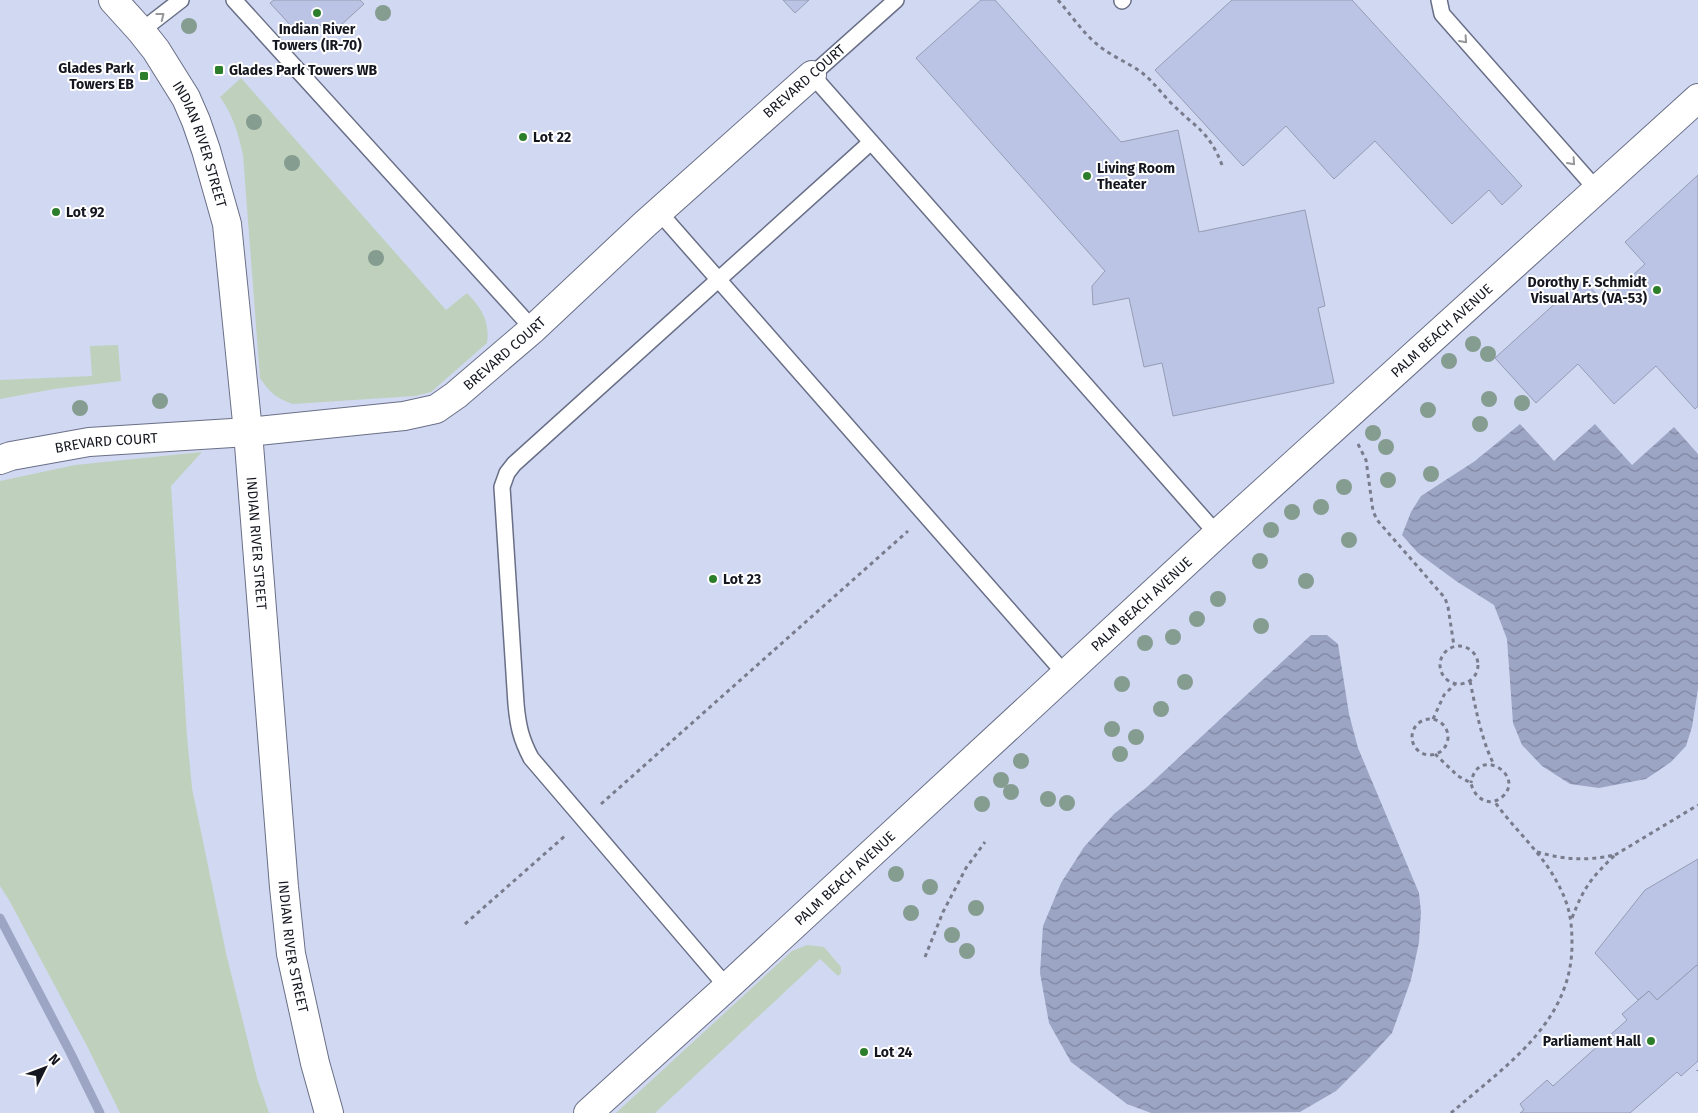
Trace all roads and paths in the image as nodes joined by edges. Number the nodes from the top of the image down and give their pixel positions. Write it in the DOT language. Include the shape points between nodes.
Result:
graph roads {
  1 [pos="113,0"];
  2 [pos="181,0"];
  3 [pos="234,0"];
  4 [pos="896,0"];
  5 [pos="1058,0"];
  6 [pos="1439,0"];
  7 [pos="141,31"];
  8 [pos="812,75"];
  9 [pos="1698,98"];
  10 [pos="871,142"];
  11 [pos="1222,166"];
  12 [pos="1597,190"];
  13 [pos="659,212"];
  14 [pos="720,279"];
  15 [pos="533,329"];
  16 [pos="248,432"];
  17 [pos="1354,436"];
  18 [pos="0,460"];
  19 [pos="926,514"];
  20 [pos="1217,534"];
  21 [pos="1454,646"];
  22 [pos="1066,674"];
  23 [pos="1470,681"];
  24 [pos="1455,684"];
  25 [pos="1433,719"];
  26 [pos="1435,754"];
  27 [pos="1494,765"];
  28 [pos="1471,783"];
  29 [pos="1494,801"];
  30 [pos="1698,805"];
  31 [pos="583,819"];
  32 [pos="985,842"];
  33 [pos="1537,852"];
  34 [pos="1615,855"];
  35 [pos="1572,919"];
  36 [pos="465,924"];
  37 [pos="925,957"];
  38 [pos="727,987"];
  39 [pos="330,1113"];
  40 [pos="588,1113"];
  41 [pos="1451,1113"];
  1 -- 7 [label="street, INDIAN RIVER STREET"];
  7 -- 2 [label="lane, one-way"];
  3 -- 15 [label="lane"];
  4 -- 8 [label="lane, BREVARD COURT"];
  5 -- 11 [label="path" via="1099,46 1153,82 1172,105 1208,138"];
  6 -- 12 [label="lane, one-way" via="1442,14"];
  7 -- 16 [label="street, INDIAN RIVER STREET" via="186,98 206,150 227,224"];
  8 -- 10 [label="lane"];
  8 -- 13 [label="street, BREVARD COURT"];
  9 -- 12 [label="street, PALM BEACH AVENUE"];
  10 -- 14 [label="lane"];
  10 -- 20 [label="lane"];
  12 -- 20 [label="street, PALM BEACH AVENUE"];
  13 -- 14 [label="lane"];
  13 -- 15 [label="street, BREVARD COURT"];
  14 -- 19 [label="lane"];
  14 -- 31 [label="lane" via="514,464 502,487 518,728 531,758"];
  15 -- 16 [label="street, BREVARD COURT" via="436,409 404,416"];
  16 -- 18 [label="street, BREVARD COURT" via="89,442"];
  16 -- 39 [label="street, INDIAN RIVER STREET" via="291,954 315,1063"];
  17 -- 21 [label="path" via="1366,460 1377,520 1445,598"];
  19 -- 22 [label="lane"];
  19 -- 31 [label="path"];
  20 -- 22 [label="street, PALM BEACH AVENUE"];
  21 -- 23 [label="path" via="1467,647 1477,657 1478,670"];
  21 -- 24 [label="path" via="1444,654 1440,666 1445,677"];
  22 -- 38 [label="street, PALM BEACH AVENUE"];
  23 -- 24 [label="path"];
  23 -- 27 [label="path" via="1486,748"];
  24 -- 25 [label="path" via="1444,695"];
  25 -- 26 [label="path" via="1444,726 1448,739 1441,751"];
  25 -- 26 [label="path" via="1417,724 1412,738 1417,749 1428,755"];
  26 -- 28 [label="path" via="1458,776"];
  27 -- 28 [label="path" via="1481,766"];
  27 -- 29 [label="path" via="1504,772 1509,783 1505,794"];
  28 -- 29 [label="path" via="1481,800"];
  29 -- 33 [label="path"];
  30 -- 34 [label="path"];
  31 -- 36 [label="path"];
  31 -- 38 [label="lane"];
  32 -- 37 [label="path" via="962,875"];
  33 -- 34 [label="path" via="1579,860"];
  33 -- 35 [label="path" via="1557,882"];
  34 -- 35 [label="path" via="1595,874 1581,894"];
  35 -- 41 [label="path" via="1572,964 1561,997 1545,1026 1525,1049"];
  38 -- 40 [label="street, PALM BEACH AVENUE"];
}
